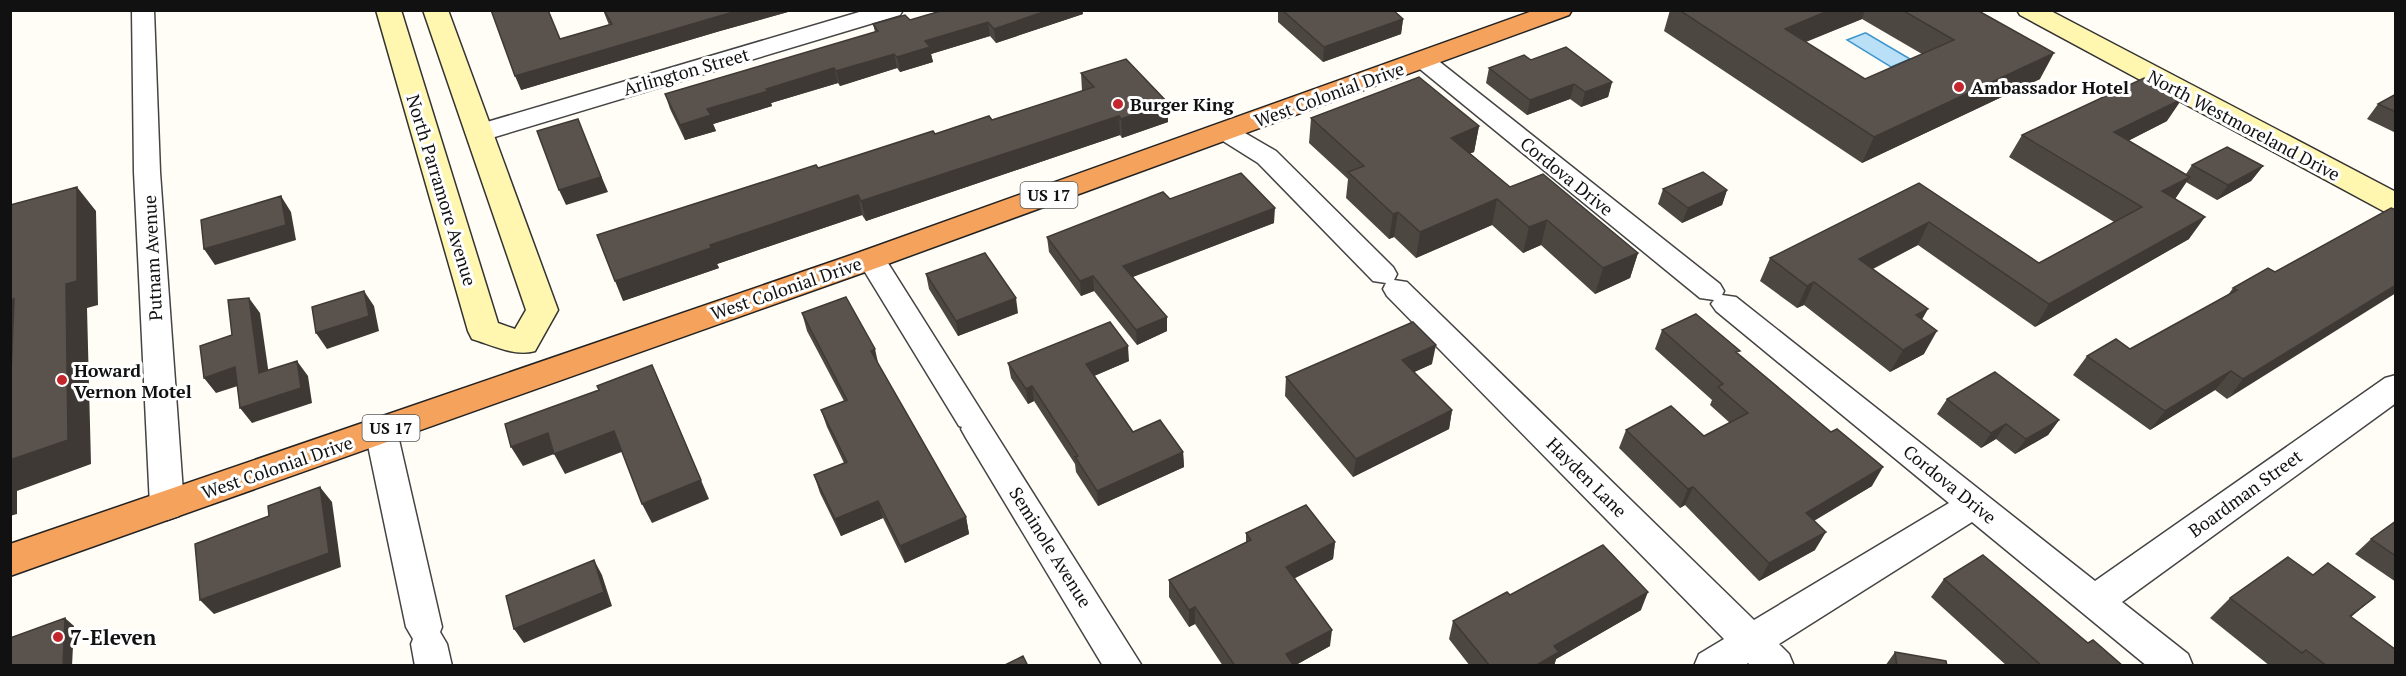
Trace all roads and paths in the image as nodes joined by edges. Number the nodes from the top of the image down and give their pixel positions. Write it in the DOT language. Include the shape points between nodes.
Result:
graph roads {
  1 [pos="143,10"];
  2 [pos="388,10"];
  3 [pos="435,10"];
  4 [pos="892,10"];
  5 [pos="1560,10"];
  6 [pos="2029,10"];
  7 [pos="1423,60"];
  8 [pos="1224,131"];
  9 [pos="479,133"];
  10 [pos="2396,205"];
  11 [pos="871,259"];
  12 [pos="523,343"];
  13 [pos="536,376"];
  14 [pos="2396,386"];
  15 [pos="381,431"];
  16 [pos="1974,504"];
  17 [pos="167,506"];
  18 [pos="10,560"];
  19 [pos="2095,601"];
  20 [pos="429,646"];
  21 [pos="1764,653"];
  22 [pos="1124,666"];
  23 [pos="1712,666"];
  24 [pos="2175,666"];
  1 -- 17 [label="street, Putnam Avenue" via="147,172"];
  2 -- 12 [label="street, North Parramore Avenue" via="484,331"];
  3 -- 9 [label="street"];
  4 -- 9 [label="street, Arlington Street"];
  5 -- 7 [label="highway, West Colonial Drive / US 17"];
  6 -- 10 [label="street, North Westmoreland Drive"];
  7 -- 8 [label="highway, West Colonial Drive / US 17"];
  7 -- 16 [label="street, Cordova Drive"];
  8 -- 11 [label="highway, West Colonial Drive / US 17"];
  8 -- 21 [label="street, Hayden Lane" via="1267,157"];
  9 -- 12 [label="street" via="542,310"];
  11 -- 13 [label="highway, West Colonial Drive / US 17"];
  11 -- 22 [label="street, Seminole Avenue"];
  12 -- 13 [label="street"];
  13 -- 15 [label="highway, West Colonial Drive / US 17"];
  14 -- 19 [label="street, Boardman Street"];
  15 -- 17 [label="highway, West Colonial Drive / US 17"];
  15 -- 20 [label="street"];
  16 -- 19 [label="street, Cordova Drive"];
  16 -- 21 [label="street"];
  17 -- 18 [label="highway, West Colonial Drive / US 17"];
  19 -- 24 [label="street, Cordova Drive"];
  21 -- 23 [label="street"];
}
